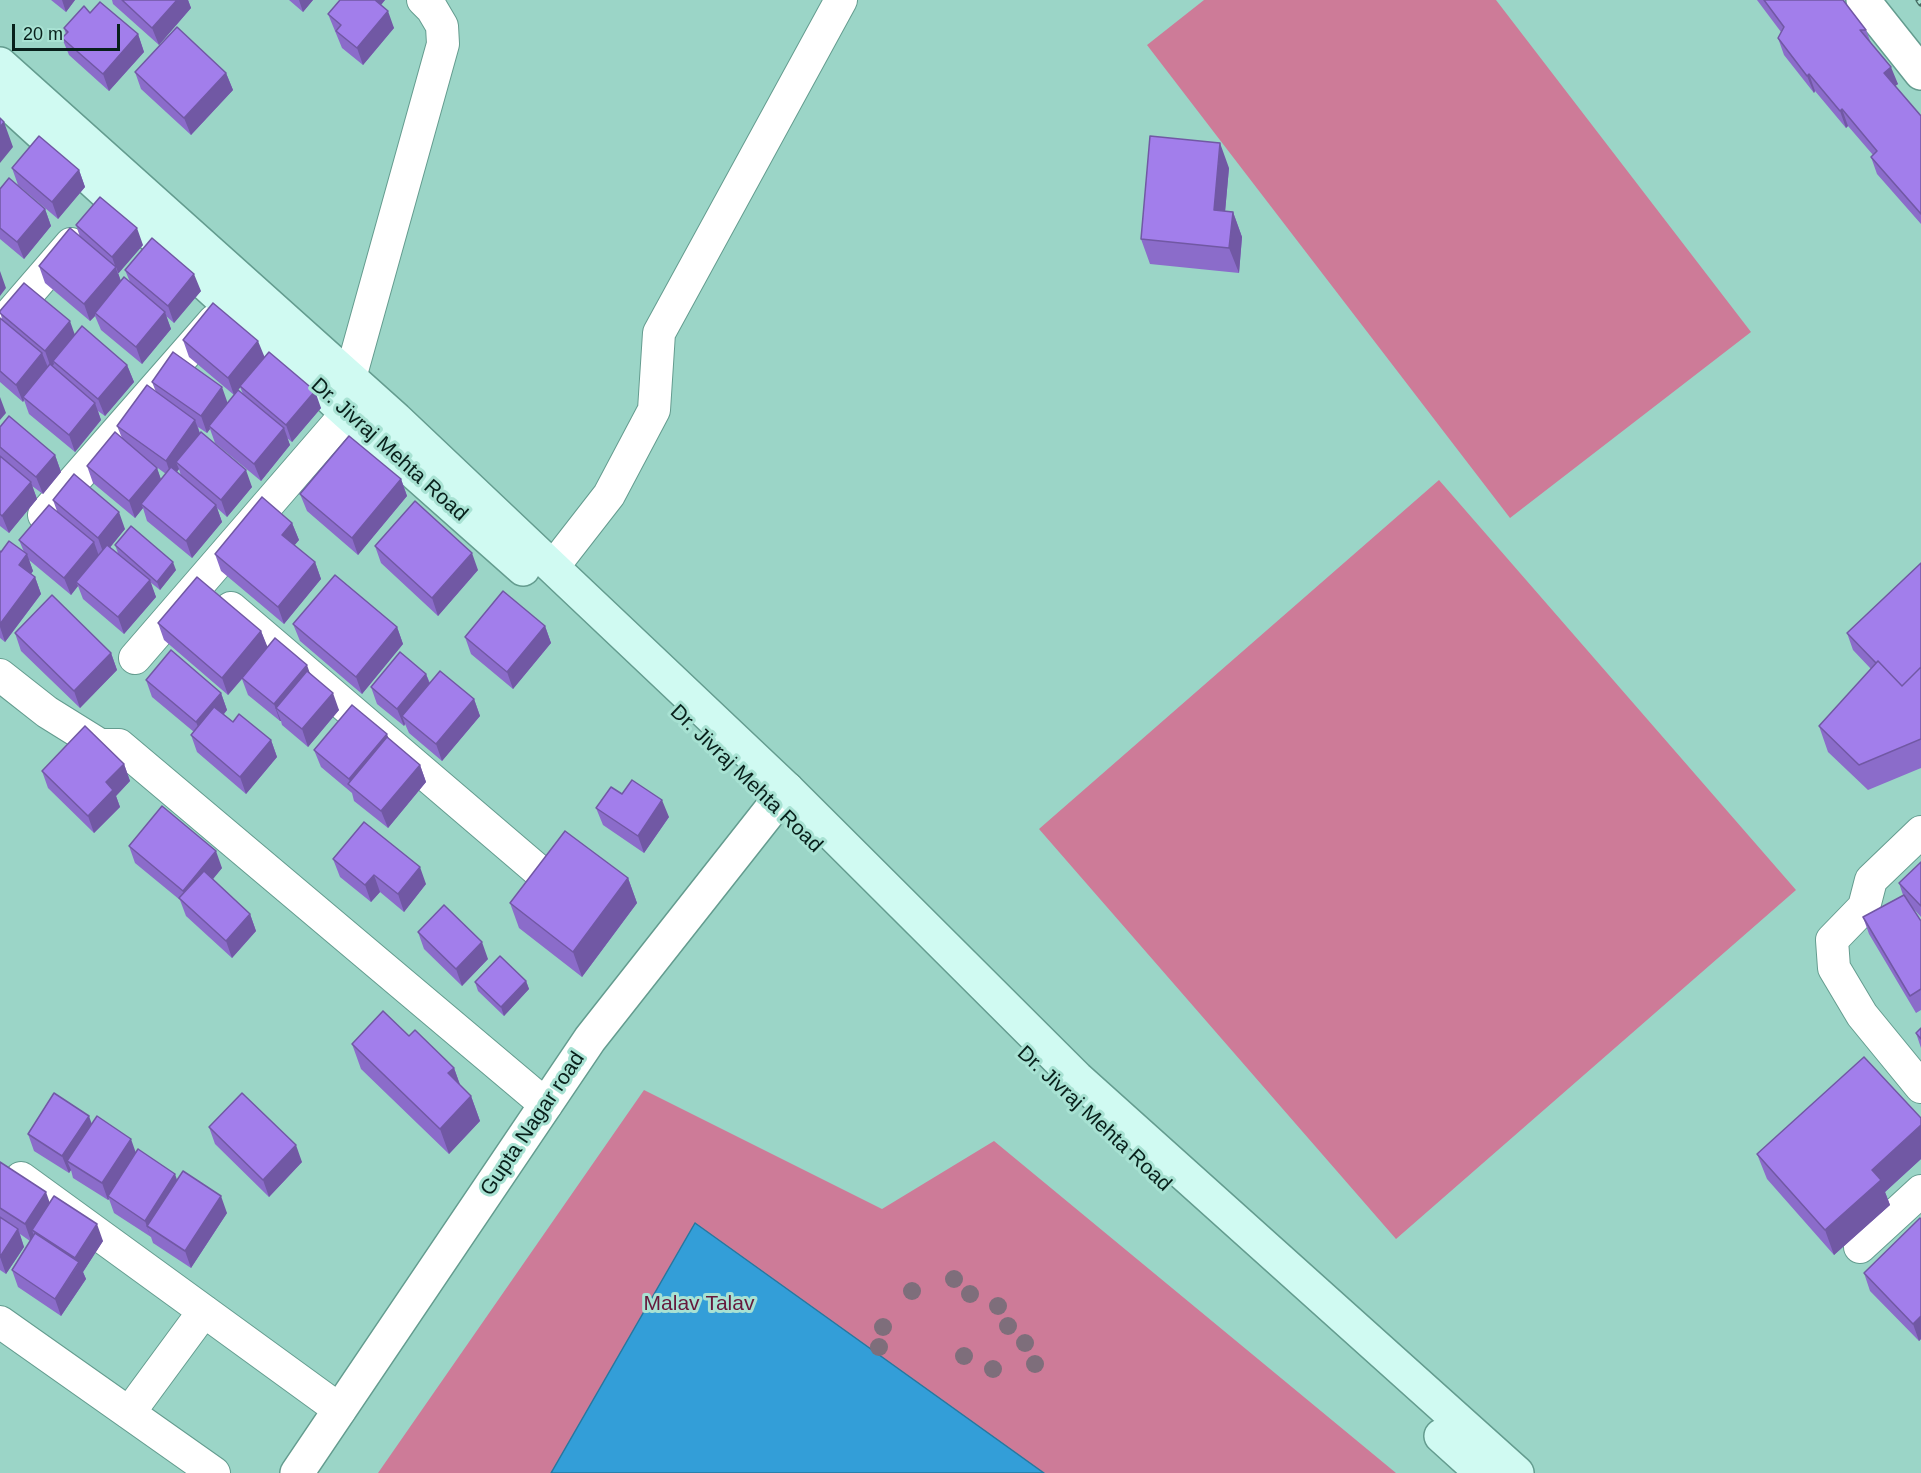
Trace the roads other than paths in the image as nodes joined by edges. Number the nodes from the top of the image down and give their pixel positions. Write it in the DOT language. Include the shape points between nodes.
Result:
graph roads {
  1 [pos="423,0"];
  2 [pos="841,0"];
  3 [pos="1863,0"];
  4 [pos="0,64"];
  5 [pos="1921,73"];
  6 [pos="0,96"];
  7 [pos="98,212"];
  8 [pos="229,305"];
  9 [pos="0,326"];
  10 [pos="350,378"];
  11 [pos="347,413"];
  12 [pos="44,515"];
  13 [pos="553,567"];
  14 [pos="200,583"];
  15 [pos="135,658"];
  16 [pos="0,675"];
  17 [pos="782,797"];
  18 [pos="1921,832"];
  19 [pos="541,873"];
  20 [pos="1921,1087"];
  21 [pos="546,1105"];
  22 [pos="21,1178"];
  23 [pos="1921,1191"];
  24 [pos="1860,1247"];
  25 [pos="204,1311"];
  26 [pos="0,1322"];
  27 [pos="340,1410"];
  28 [pos="129,1413"];
  29 [pos="214,1473"];
  30 [pos="297,1473"];
  31 [pos="1482,1473"];
  32 [pos="1517,1473"];
  1 -- 10 [label="street" via="442,26 443,44"];
  2 -- 13 [label="street" via="659,333 654,410 609,495"];
  3 -- 5 [label="street"];
  4 -- 10 [label="main road"];
  6 -- 7 [label="main road, Dr. Jivraj Mehta Road"];
  7 -- 8 [label="main road, Dr. Jivraj Mehta Road"];
  7 -- 9 [label="street"];
  8 -- 11 [label="main road, Dr. Jivraj Mehta Road"];
  8 -- 12 [label="street"];
  10 -- 13 [label="main road"];
  11 -- 14 [label="street"];
  11 -- 17 [label="main road, Dr. Jivraj Mehta Road"];
  13 -- 17 [label="main road"];
  14 -- 15 [label="street"];
  14 -- 19 [label="street"];
  16 -- 21 [label="street" via="47,712 100,745 119,745"];
  17 -- 21 [label="street, Gupta Nagar road" via="590,1039"];
  17 -- 31 [label="main road, Dr. Jivraj Mehta Road" via="1067,1097"];
  17 -- 32 [label="main road" via="1077,1078"];
  18 -- 20 [label="street" via="1871,880 1864,907 1832,940 1834,968 1862,1015"];
  21 -- 27 [label="street, Gupta Nagar road"];
  22 -- 25 [label="street"];
  23 -- 24 [label="street"];
  25 -- 27 [label="street"];
  25 -- 28 [label="street"];
  26 -- 28 [label="street"];
  27 -- 30 [label="street, Gupta Nagar road"];
  28 -- 29 [label="street"];
}
